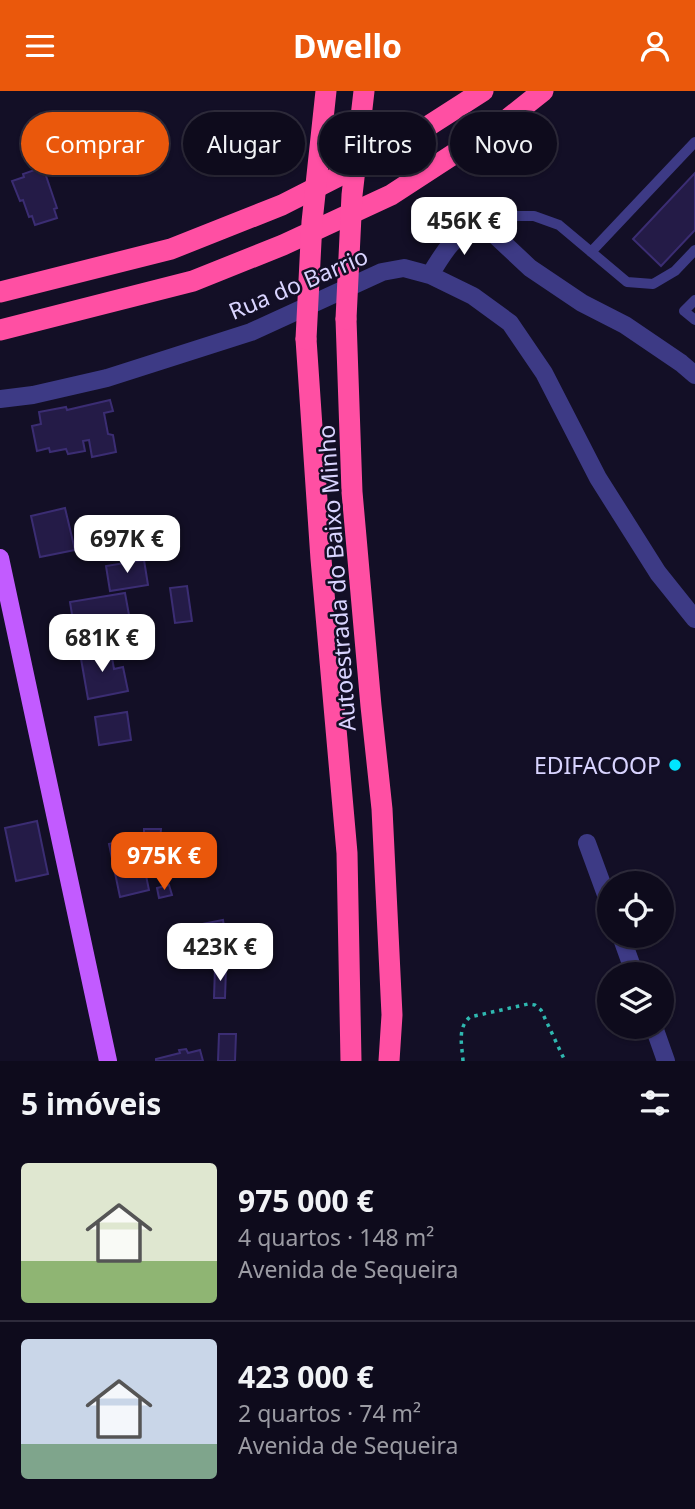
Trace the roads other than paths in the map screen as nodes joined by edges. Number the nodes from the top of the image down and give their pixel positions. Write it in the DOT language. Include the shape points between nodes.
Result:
graph roads {
  1 [pos="326,91"];
  2 [pos="365,91"];
  3 [pos="483,91"];
  4 [pos="543,91"];
  5 [pos="695,142"];
  6 [pos="481,222"];
  7 [pos="695,250"];
  8 [pos="591,252"];
  9 [pos="430,275"];
  10 [pos="1,292"];
  11 [pos="695,300"];
  12 [pos="695,320"];
  13 [pos="5,330"];
  14 [pos="695,375"];
  15 [pos="0,399"];
  16 [pos="0,558"];
  17 [pos="3,590"];
  18 [pos="695,619"];
  19 [pos="587,843"];
  20 [pos="597,871"];
  21 [pos="658,1039"];
  22 [pos="107,1061"];
  23 [pos="351,1061"];
  24 [pos="389,1061"];
  25 [pos="666,1061"];
  1 -- 23 [label="highway, Autoestrada do Baixo Minho, bridge" via="306,339 348,853"];
  2 -- 24 [label="highway, Autoestrada do Baixo Minho, bridge" via="352,195 346,319 352,492 383,809 392,1015"];
  3 -- 10 [label="highway" via="394,148 282,205 171,249"];
  4 -- 13 [label="highway" via="391,195 283,245 193,281"];
  5 -- 8 [label="lane"];
  6 -- 8 [label="lane" via="534,216 559,225"];
  6 -- 9 [label="street" via="447,247"];
  6 -- 14 [label="street" via="530,268 625,325"];
  7 -- 8 [label="lane" via="675,271 653,284 627,282"];
  9 -- 15 [label="street, Rua do Barrio" via="404,268 382,272 251,332 107,377"];
  9 -- 18 [label="street, Rua do Barrio" via="473,296 510,323 544,373 598,478 659,573"];
  11 -- 12 [label="lane" via="684,311"];
  16 -- 17 [label="main road"];
  17 -- 22 [label="main road"];
  19 -- 20 [label="street"];
  21 -- 25 [label="street"];
}
